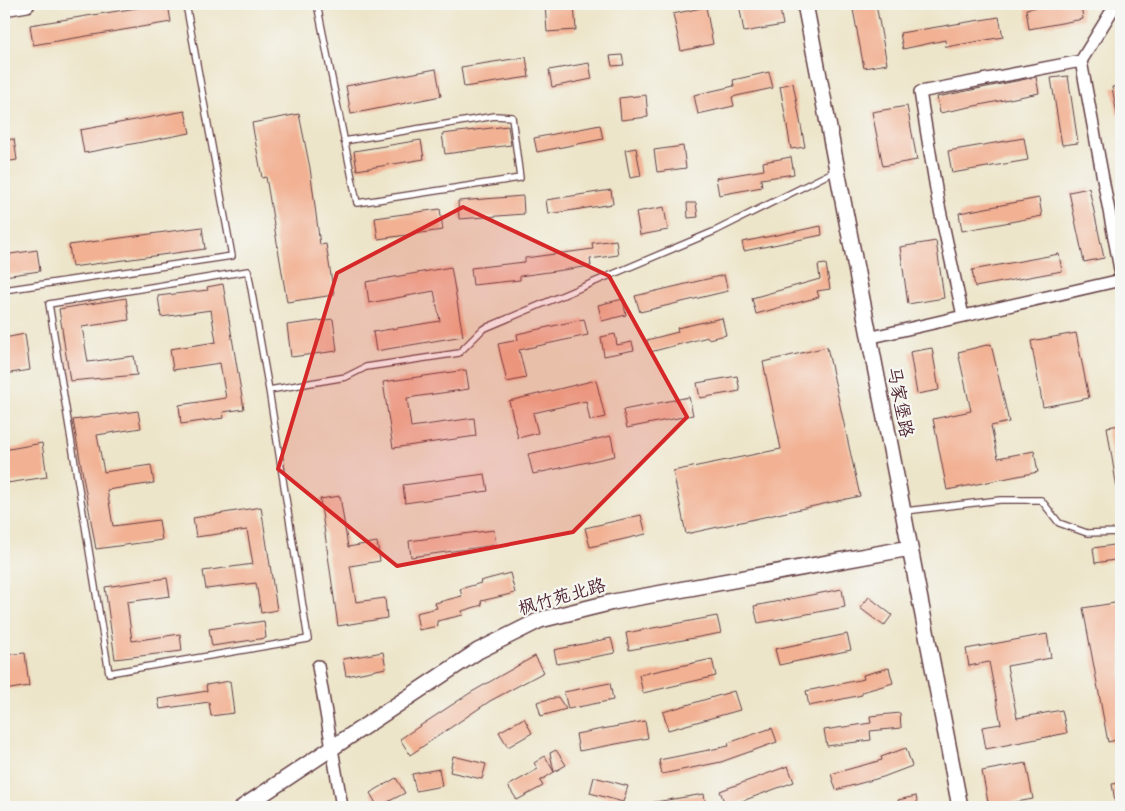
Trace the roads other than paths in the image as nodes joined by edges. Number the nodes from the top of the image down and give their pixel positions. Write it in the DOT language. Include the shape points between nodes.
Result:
graph roads {
  1 [pos="27,4"];
  2 [pos="186,4"];
  3 [pos="317,4"];
  4 [pos="804,4"];
  5 [pos="1116,4"];
  6 [pos="4,8"];
  7 [pos="1081,61"];
  8 [pos="344,142"];
  9 [pos="836,170"];
  10 [pos="1121,275"];
  11 [pos="1121,280"];
  12 [pos="4,290"];
  13 [pos="962,316"];
  14 [pos="868,338"];
  15 [pos="269,390"];
  16 [pos="902,512"];
  17 [pos="1121,532"];
  18 [pos="910,548"];
  19 [pos="318,666"];
  20 [pos="331,750"];
  21 [pos="243,807"];
  22 [pos="342,807"];
  23 [pos="960,807"];
  1 -- 6 [label="main road"];
  2 -- 12 [label="lane" via="232,256"];
  3 -- 8 [label="lane"];
  4 -- 9 [label="main road, 马家堡路"];
  5 -- 7 [label="street"];
  7 -- 10 [label="street"];
  7 -- 13 [label="street" via="920,92"];
  8 -- 8 [label="lane" via="356,203 520,178 512,117 495,116"];
  9 -- 14 [label="main road, 马家堡路"];
  9 -- 15 [label="lane" via="715,231 483,329 458,353 366,368 346,377"];
  11 -- 13 [label="street"];
  13 -- 14 [label="street"];
  14 -- 16 [label="main road, 马家堡路"];
  15 -- 15 [label="lane" via="308,639 109,673 48,304 248,271"];
  16 -- 17 [label="lane" via="1000,500 1041,500 1059,522 1087,533"];
  16 -- 18 [label="main road, 马家堡路"];
  18 -- 20 [label="main road, 枫竹苑北路" via="613,602 540,620 478,651"];
  18 -- 23 [label="main road, 马家堡路"];
  19 -- 20 [label="street"];
  20 -- 21 [label="main road, 枫竹苑北路"];
  20 -- 22 [label="street"];
}
